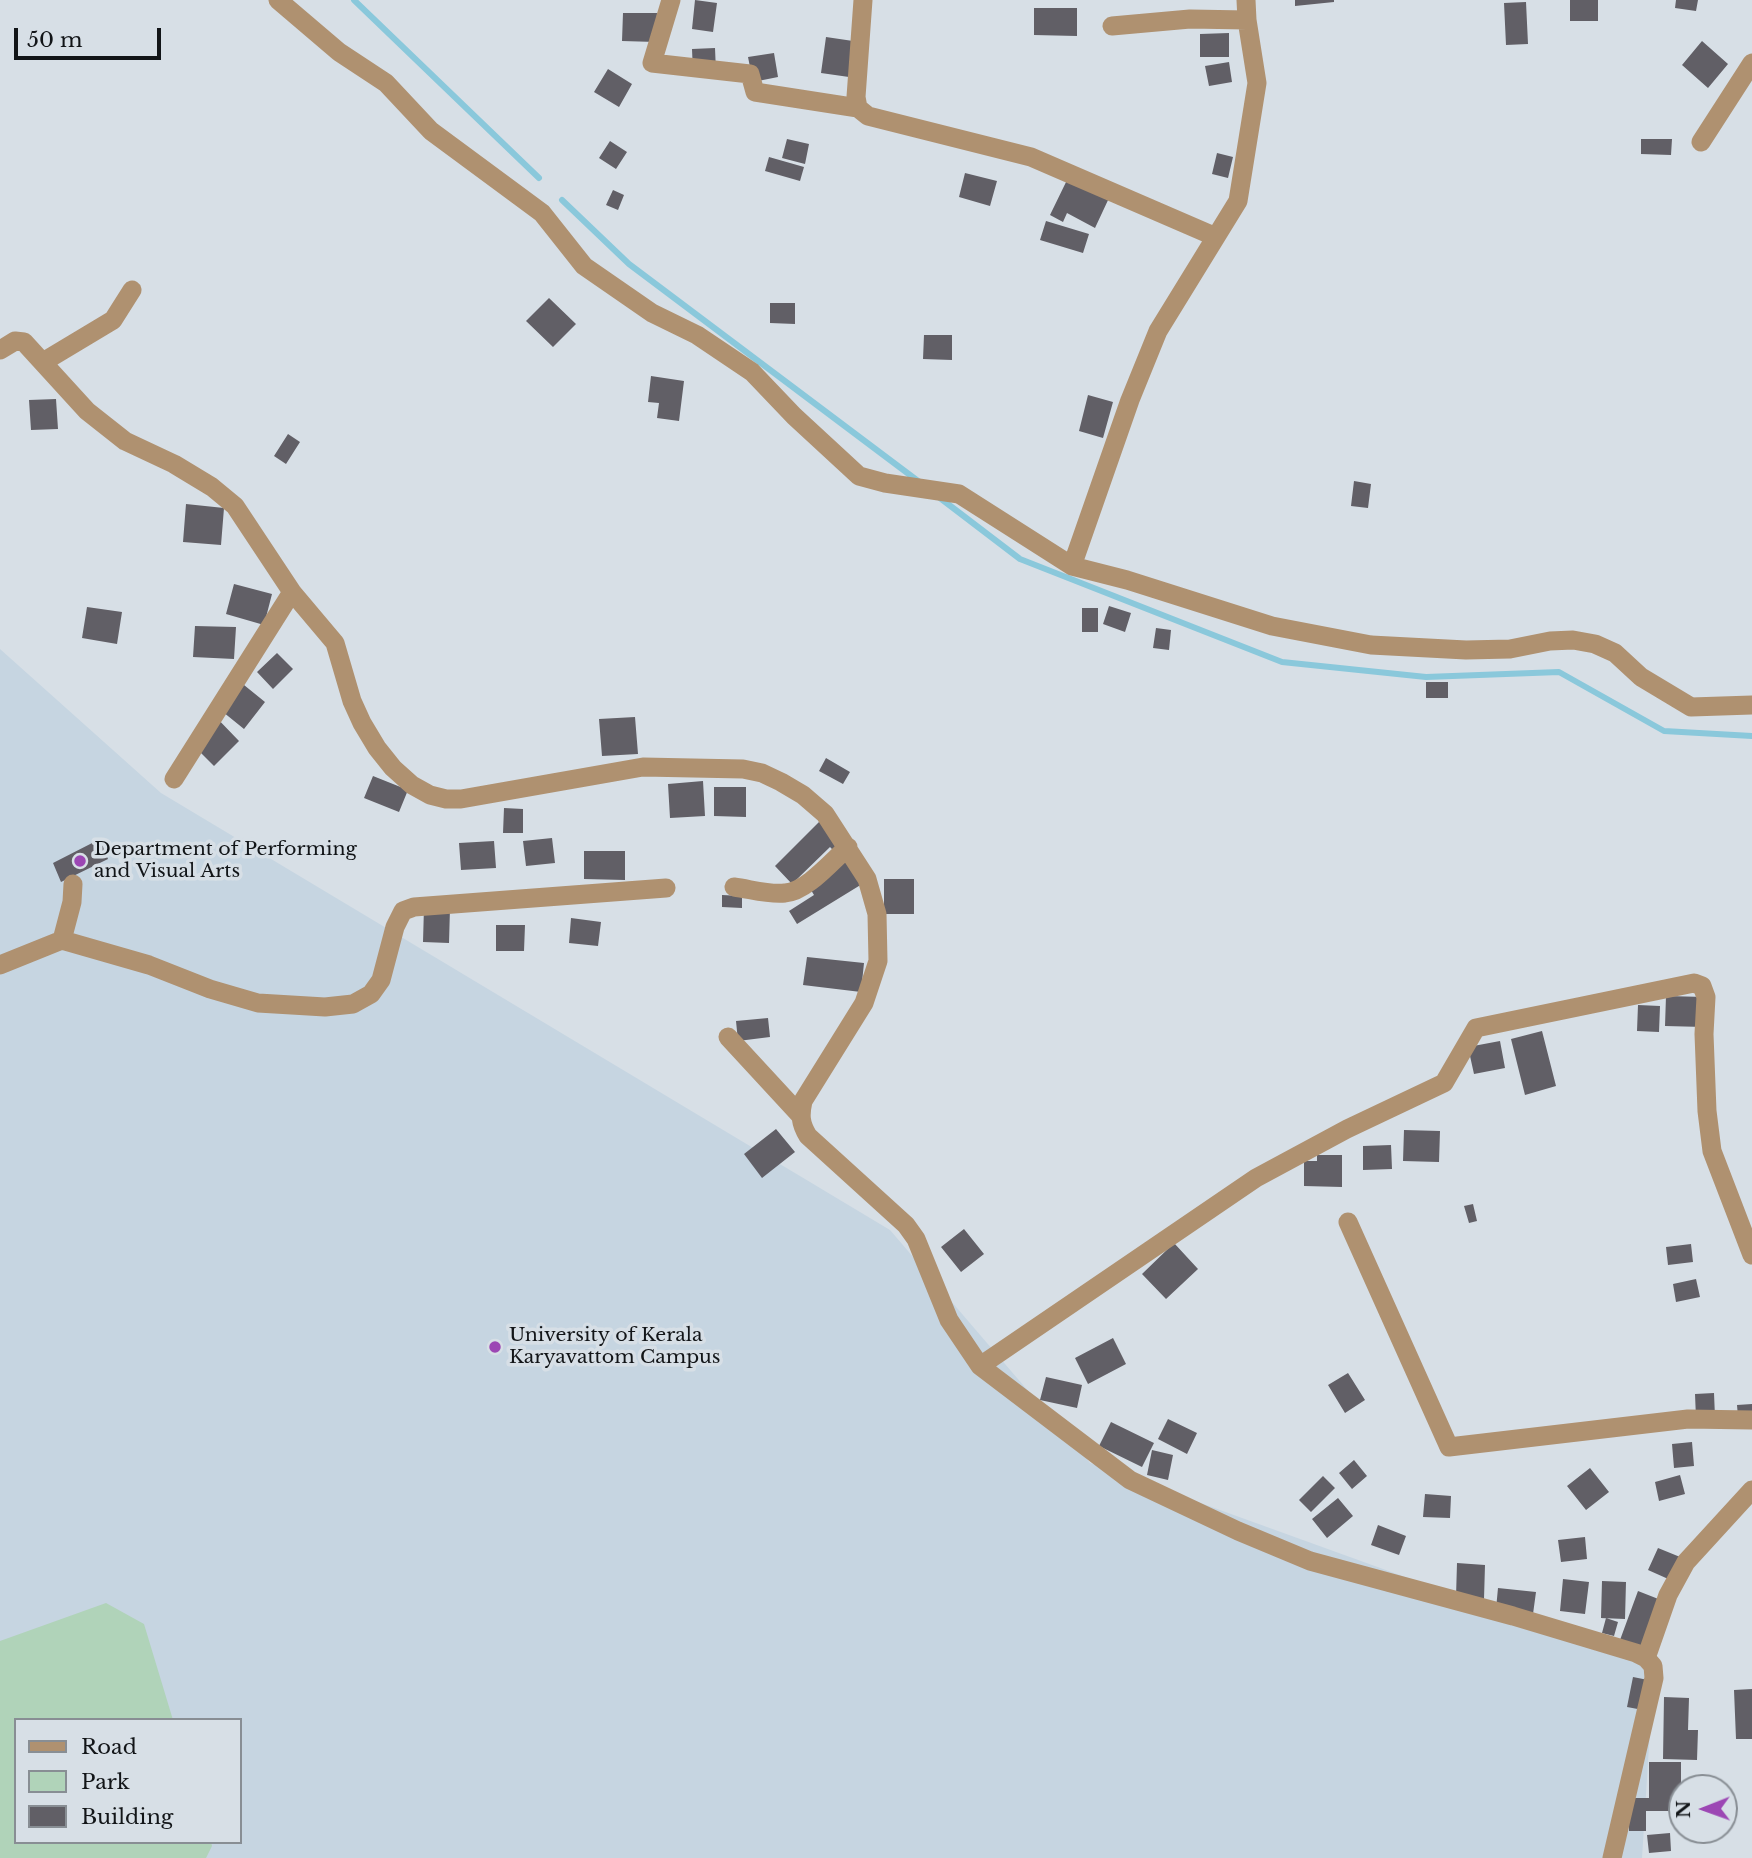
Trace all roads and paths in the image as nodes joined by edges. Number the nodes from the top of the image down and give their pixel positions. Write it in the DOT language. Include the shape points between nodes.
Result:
graph roads {
  1 [pos="278,0"];
  2 [pos="671,0"];
  3 [pos="863,0"];
  4 [pos="1247,10"];
  5 [pos="1112,26"];
  6 [pos="1752,63"];
  7 [pos="859,108"];
  8 [pos="1701,142"];
  9 [pos="1216,237"];
  10 [pos="132,290"];
  11 [pos="0,350"];
  12 [pos="43,362"];
  13 [pos="1072,566"];
  14 [pos="292,592"];
  15 [pos="1752,705"];
  16 [pos="174,779"];
  17 [pos="848,847"];
  18 [pos="73,884"];
  19 [pos="734,887"];
  20 [pos="666,888"];
  21 [pos="62,940"];
  22 [pos="0,965"];
  23 [pos="727,1037"];
  24 [pos="800,1115"];
  25 [pos="1348,1222"];
  26 [pos="1752,1255"];
  27 [pos="979,1366"];
  28 [pos="1752,1420"];
  29 [pos="1752,1490"];
  30 [pos="1646,1658"];
  31 [pos="1612,1858"];
  1 -- 13 [label="street" via="339,52 386,83 431,131 542,213 584,266 752,372 859,475 960,494"];
  2 -- 7 [label="street" via="652,63 750,74 755,92"];
  3 -- 7 [label="street"];
  4 -- 5 [label="street"];
  4 -- 9 [label="street" via="1257,83 1238,201"];
  6 -- 8 [label="street"];
  7 -- 9 [label="street" via="882,122 1031,157"];
  9 -- 13 [label="street" via="1158,331"];
  10 -- 12 [label="street" via="113,320"];
  11 -- 12 [label="street" via="15,341 24,342"];
  12 -- 14 [label="street" via="87,411 125,441 174,464 235,506"];
  13 -- 15 [label="street" via="1272,626 1371,645 1465,650 1573,640 1595,644 1691,707"];
  14 -- 16 [label="street"];
  14 -- 17 [label="street" via="335,643 352,701 377,748 412,785 430,796 488,796 643,767 743,769 803,795 825,814"];
  17 -- 19 [label="street" via="795,891 772,893"];
  17 -- 24 [label="street" via="867,879 877,914 878,961 864,1003 803,1101"];
  18 -- 21 [label="street"];
  20 -- 21 [label="street" via="414,907 403,911 381,980 371,994 353,1004 325,1007 258,1003"];
  21 -- 22 [label="street"];
  23 -- 24 [label="street"];
  24 -- 27 [label="street" via="808,1136 906,1225 948,1320"];
  25 -- 28 [label="street" via="1448,1447 1688,1419"];
  26 -- 27 [label="street" via="1712,1152 1706,1098 1706,997 1702,986 1694,983 1476,1028 1444,1083 1256,1178"];
  27 -- 30 [label="street" via="1130,1480 1238,1531 1310,1560 1525,1619"];
  29 -- 30 [label="street" via="1686,1562 1668,1595"];
  30 -- 31 [label="street" via="1654,1678"];
}
